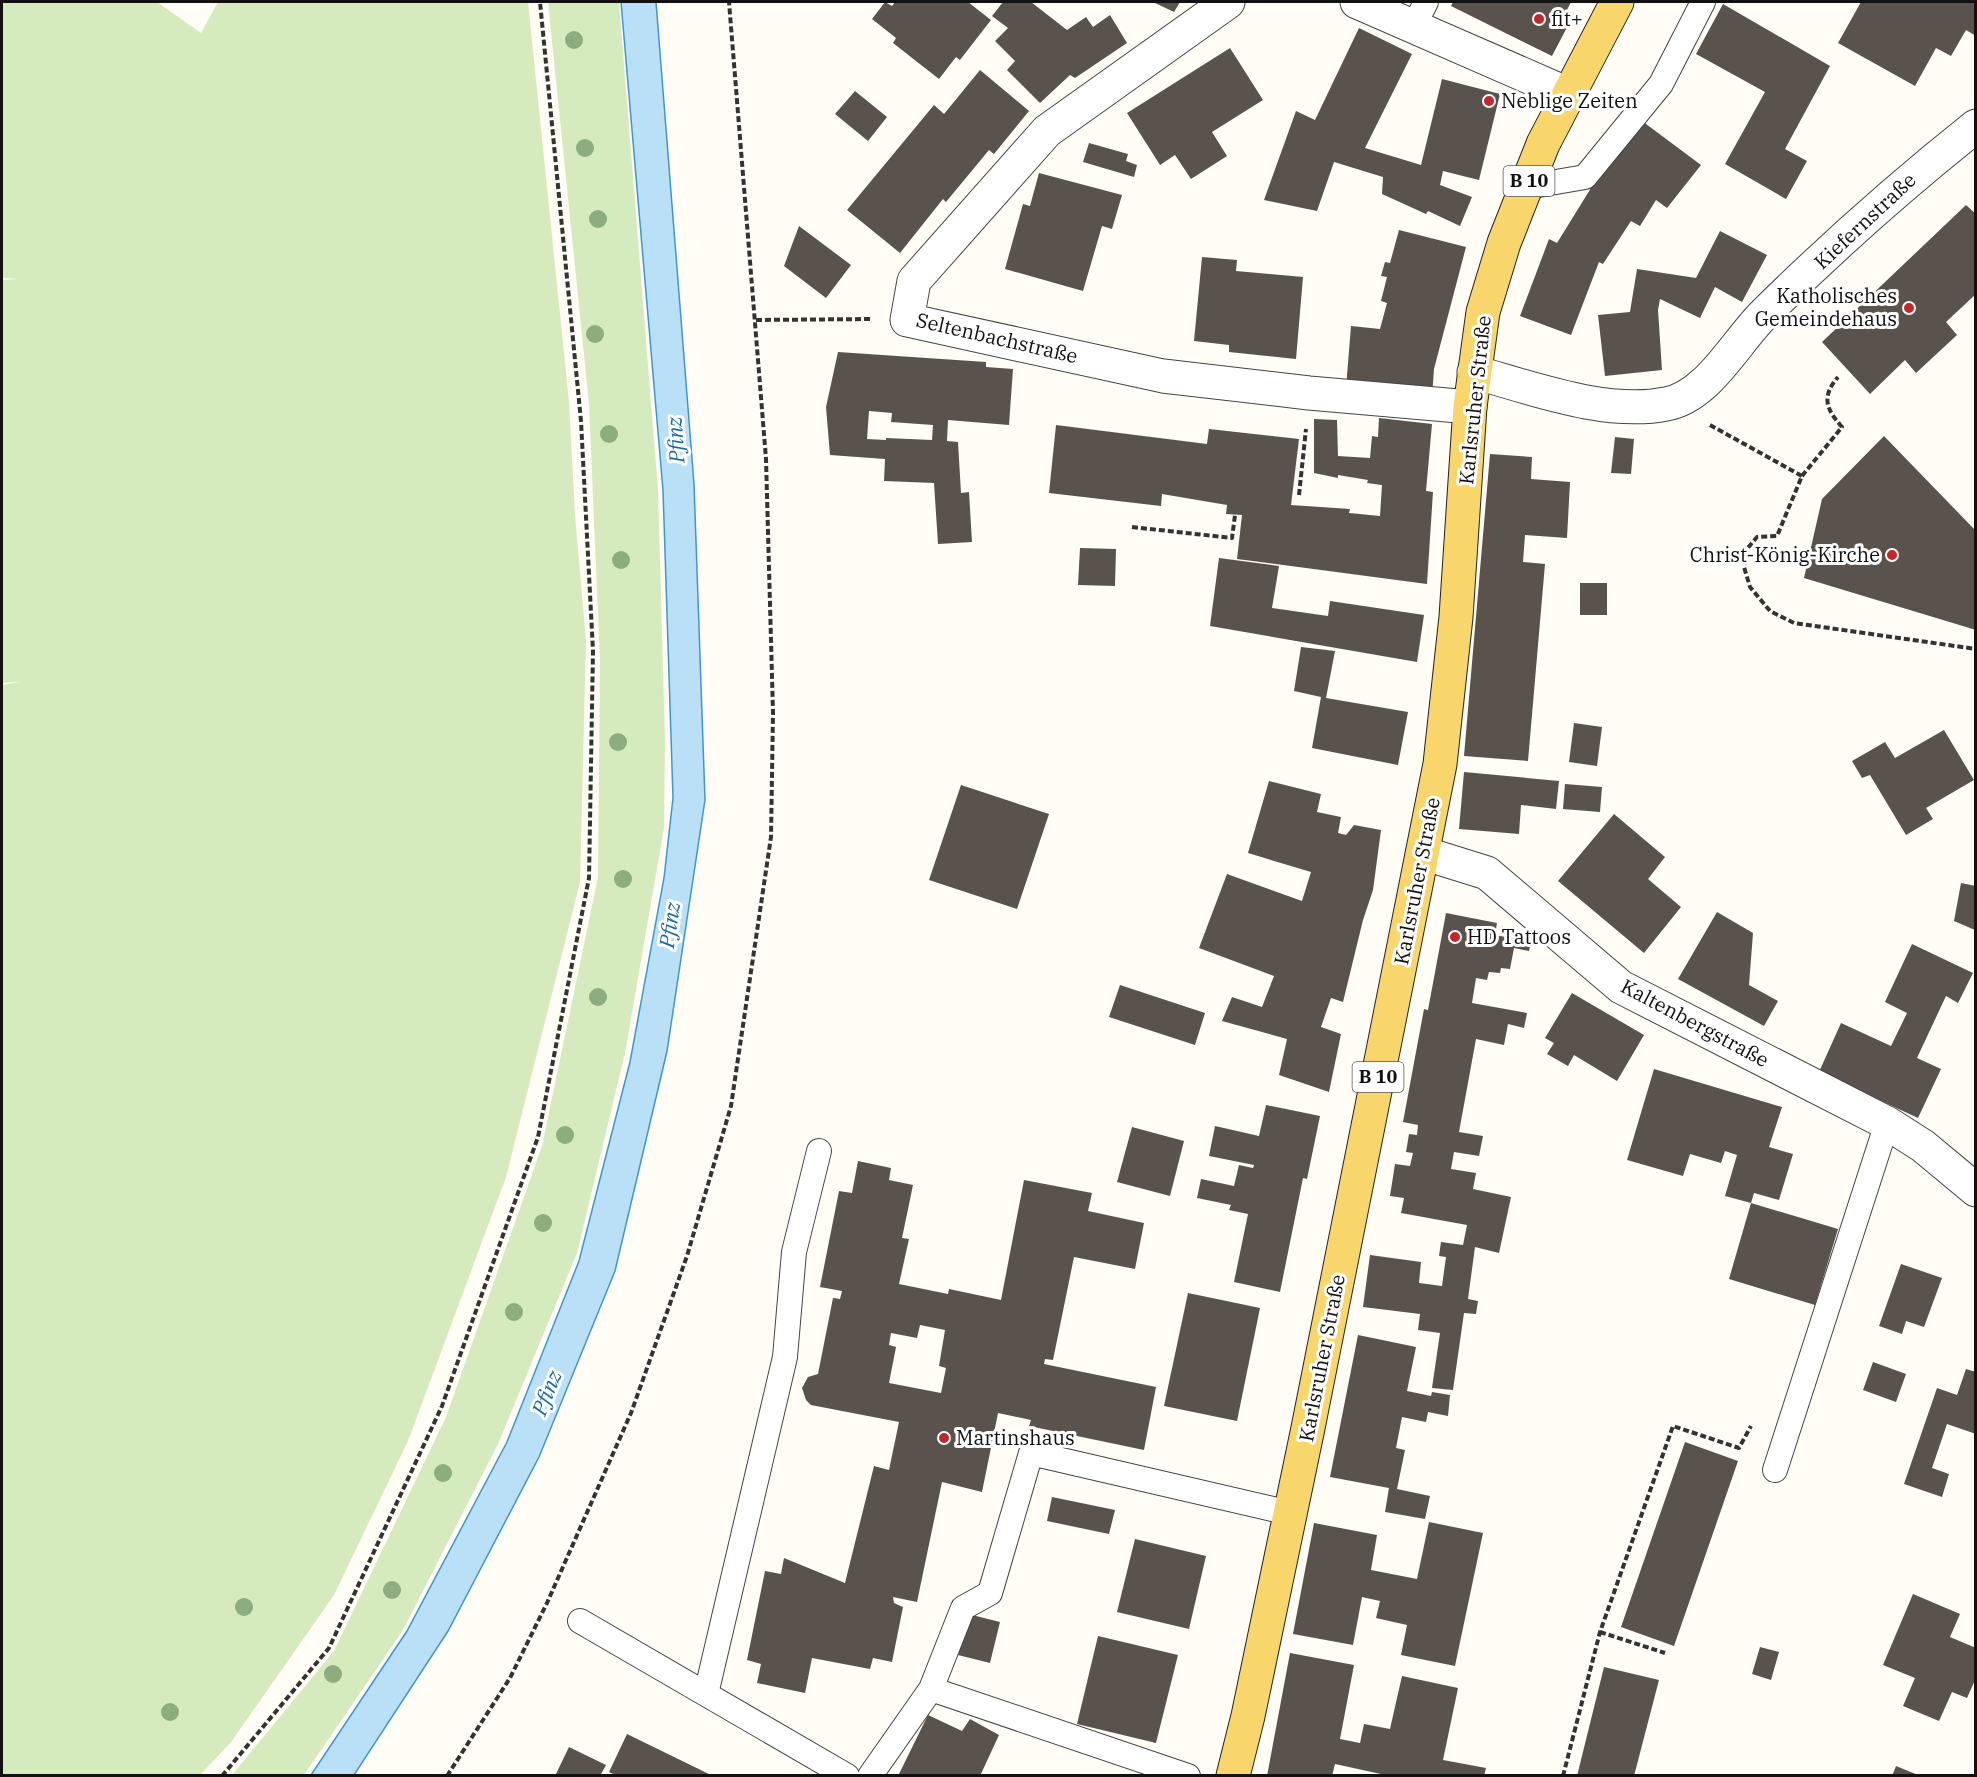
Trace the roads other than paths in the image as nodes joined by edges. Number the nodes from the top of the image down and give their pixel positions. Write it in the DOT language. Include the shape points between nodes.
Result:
graph roads {
  1 [pos="1228,2"];
  2 [pos="1357,2"];
  3 [pos="1617,2"];
  4 [pos="1703,2"];
  5 [pos="1420,14"];
  6 [pos="1568,94"];
  7 [pos="1976,126"];
  8 [pos="1527,187"];
  9 [pos="1474,372"];
  10 [pos="1470,407"];
  11 [pos="1423,853"];
  12 [pos="1887,1124"];
  13 [pos="819,1151"];
  14 [pos="1976,1190"];
  15 [pos="1775,1470"];
  16 [pos="1290,1513"];
  17 [pos="580,1621"];
  18 [pos="931,1689"];
  19 [pos="706,1694"];
  20 [pos="847,1776"];
  21 [pos="870,1776"];
  22 [pos="1188,1776"];
  23 [pos="1233,1776"];
  1 -- 10 [label="street, Seltenbachstraße" via="1047,131 914,281 907,320 1163,376"];
  2 -- 5 [label="street"];
  3 -- 6 [label="main road, Karlsruher Straße / B 10"];
  4 -- 8 [label="lane" via="1661,84 1585,177"];
  5 -- 6 [label="street"];
  6 -- 8 [label="main road, Karlsruher Straße / B 10"];
  7 -- 9 [label="street, Kiefernstraße" via="1920,170 1763,315 1715,372 1690,394 1668,404 1595,404"];
  8 -- 9 [label="main road, Karlsruher Straße / B 10" via="1504,243 1483,312"];
  9 -- 10 [label="main road, Karlsruher Straße / B 10"];
  10 -- 11 [label="main road, Karlsruher Straße / B 10" via="1456,617 1440,764"];
  11 -- 12 [label="street, Kaltenbergstraße" via="1487,873 1621,987"];
  11 -- 16 [label="main road, Karlsruher Straße / B 10"];
  12 -- 14 [label="street, Kaltenbergstraße" via="1923,1146"];
  12 -- 15 [label="lane"];
  13 -- 19 [label="lane" via="794,1252 785,1357"];
  16 -- 18 [label="lane" via="1031,1453 990,1593 963,1608"];
  16 -- 23 [label="main road, Karlsruher Straße / B 10"];
  17 -- 19 [label="lane"];
  18 -- 21 [label="lane"];
  18 -- 22 [label="lane"];
  19 -- 20 [label="lane"];
}
